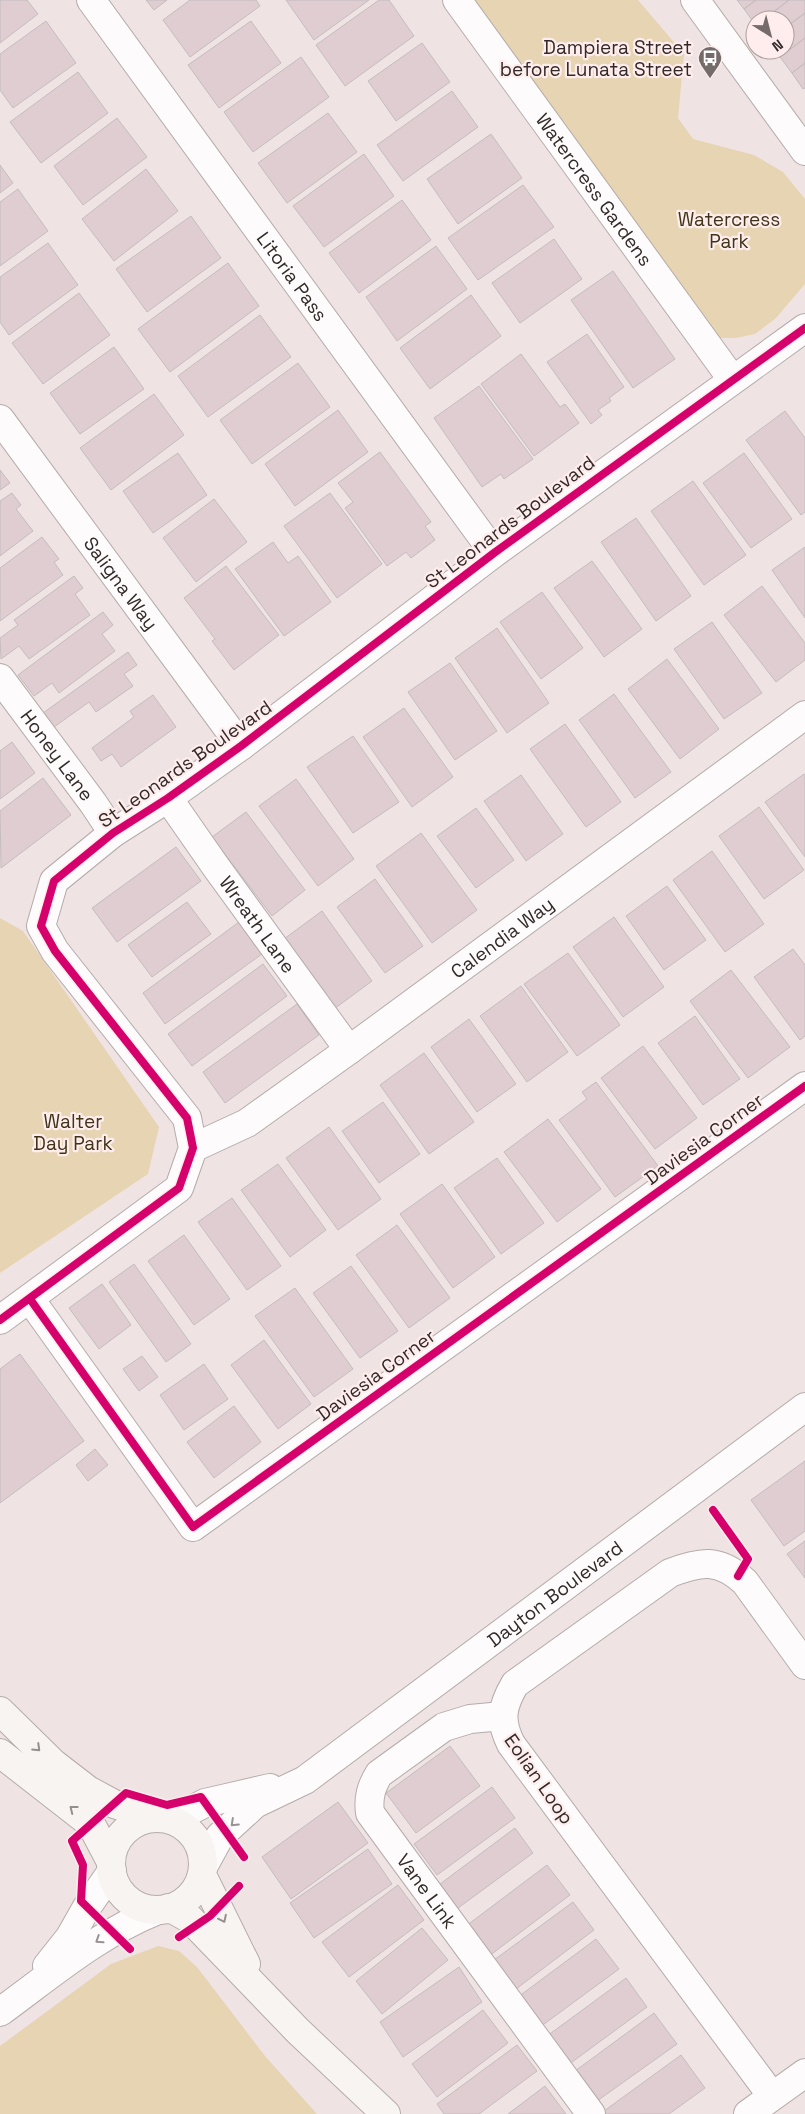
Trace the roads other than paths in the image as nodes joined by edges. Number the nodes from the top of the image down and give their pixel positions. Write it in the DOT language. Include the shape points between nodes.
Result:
graph roads {
  1 [pos="91,0"];
  2 [pos="457,0"];
  3 [pos="695,0"];
  4 [pos="805,152"];
  5 [pos="805,328"];
  6 [pos="732,379"];
  7 [pos="0,419"];
  8 [pos="494,553"];
  9 [pos="0,678"];
  10 [pos="805,715"];
  11 [pos="241,746"];
  12 [pos="168,798"];
  13 [pos="113,833"];
  14 [pos="349,1050"];
  15 [pos="805,1086"];
  16 [pos="193,1148"];
  17 [pos="30,1299"];
  18 [pos="0,1320"];
  19 [pos="805,1407"];
  20 [pos="805,1665"];
  21 [pos="0,1711"];
  22 [pos="503,1716"];
  23 [pos="0,1753"];
  24 [pos="305,1780"];
  25 [pos="164,1819"];
  26 [pos="111,1866"];
  27 [pos="202,1871"];
  28 [pos="163,1909"];
  29 [pos="35,1986"];
  30 [pos="264,1996"];
  31 [pos="0,2012"];
  32 [pos="805,2073"];
  33 [pos="772,2096"];
  34 [pos="386,2114"];
  35 [pos="591,2114"];
  36 [pos="748,2114"];
  1 -- 8 [label="street, Litoria Pass"];
  2 -- 6 [label="street, Watercress Gardens"];
  3 -- 4 [label="street"];
  5 -- 6 [label="street, St Leonards Boulevard"];
  6 -- 8 [label="street, St Leonards Boulevard"];
  7 -- 11 [label="street, Saligna Way"];
  8 -- 11 [label="street, St Leonards Boulevard"];
  9 -- 13 [label="street, Honey Lane"];
  10 -- 14 [label="street, Calendia Way"];
  11 -- 12 [label="street, St Leonards Boulevard"];
  12 -- 13 [label="street, St Leonards Boulevard"];
  12 -- 14 [label="street, Wreath Lane"];
  13 -- 16 [label="street, St Leonards Boulevard" via="54,881 41,926 56,951 187,1118"];
  14 -- 16 [label="street, Calendia Way" via="247,1123"];
  15 -- 17 [label="street, Daviesia Corner" via="193,1527"];
  16 -- 17 [label="street" via="179,1188"];
  17 -- 18 [label="street"];
  19 -- 24 [label="street, Dayton Boulevard"];
  20 -- 22 [label="street, Eolian Loop" via="745,1582 733,1571 705,1564 686,1567 670,1574 515,1684 506,1700"];
  21 -- 25 [label="street, one-way" via="52,1763 88,1790 114,1804"];
  22 -- 33 [label="street, Eolian Loop" via="511,1744"];
  22 -- 35 [label="street, Vane Link" via="470,1719 444,1727 379,1774 368,1801 370,1813"];
  26 -- 23 [label="street, one-way" via="92,1824"];
  24 -- 25 [label="street, Dayton Boulevard" via="205,1803"];
  24 -- 27 [label="street, Dayton Boulevard, one-way" via="255,1804 220,1836"];
  25 -- 26 [label="street" via="140,1821 126,1830 116,1844"];
  25 -- 27 [label="street" via="181,1824 194,1836 202,1852"];
  26 -- 28 [label="street" via="124,1896 139,1906"];
  26 -- 29 [label="street" via="70,1937 52,1957"];
  27 -- 28 [label="street" via="195,1890 189,1896 175,1906"];
  27 -- 30 [label="street, one-way" via="235,1944"];
  28 -- 29 [label="street, one-way" via="130,1921 99,1939"];
  28 -- 30 [label="street" via="174,1910 190,1919"];
  29 -- 31 [label="street"];
  30 -- 34 [label="street"];
  32 -- 33 [label="street"];
  33 -- 36 [label="street"];
}
